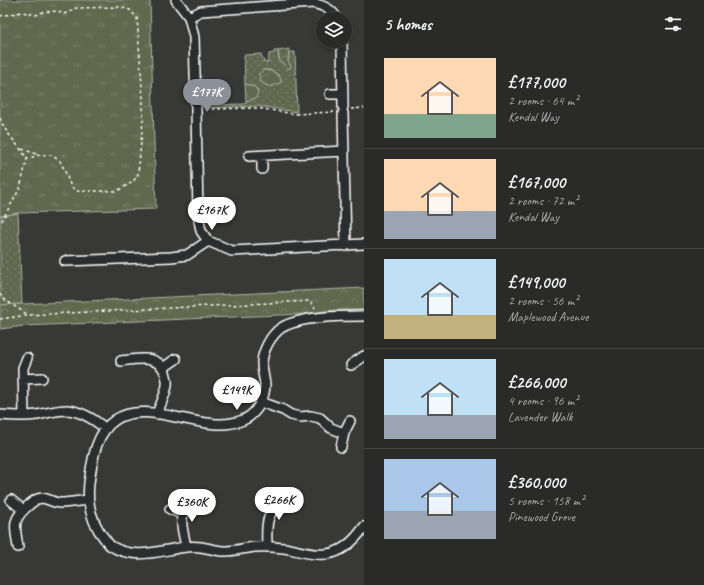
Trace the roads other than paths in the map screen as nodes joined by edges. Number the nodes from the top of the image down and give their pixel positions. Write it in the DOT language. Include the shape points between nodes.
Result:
graph roads {
  1 [pos="176,0"];
  2 [pos="334,12"];
  3 [pos="189,17"];
  4 [pos="342,48"];
  5 [pos="330,94"];
  6 [pos="342,94"];
  7 [pos="344,151"];
  8 [pos="249,156"];
  9 [pos="262,156"];
  10 [pos="262,169"];
  11 [pos="208,241"];
  12 [pos="364,244"];
  13 [pos="346,246"];
  14 [pos="65,261"];
  15 [pos="364,316"];
  16 [pos="364,356"];
  17 [pos="26,358"];
  18 [pos="176,359"];
  19 [pos="121,361"];
  20 [pos="351,365"];
  21 [pos="163,368"];
  22 [pos="42,378"];
  23 [pos="23,379"];
  24 [pos="261,402"];
  25 [pos="157,414"];
  26 [pos="0,415"];
  27 [pos="24,416"];
  28 [pos="350,421"];
  29 [pos="106,429"];
  30 [pos="344,433"];
  31 [pos="341,447"];
  32 [pos="288,495"];
  33 [pos="191,497"];
  34 [pos="11,500"];
  35 [pos="88,500"];
  36 [pos="263,501"];
  37 [pos="170,509"];
  38 [pos="273,509"];
  39 [pos="23,510"];
  40 [pos="182,514"];
  41 [pos="364,527"];
  42 [pos="186,546"];
  43 [pos="18,547"];
  44 [pos="267,547"];
  1 -- 3 [label="street"];
  2 -- 3 [label="street" via="314,3 201,11"];
  3 -- 11 [label="street" via="194,37 198,215 201,231"];
  4 -- 6 [label="street"];
  5 -- 6 [label="street"];
  6 -- 7 [label="street"];
  7 -- 9 [label="street"];
  7 -- 13 [label="street"];
  8 -- 9 [label="street"];
  9 -- 10 [label="street"];
  11 -- 13 [label="street" via="232,252"];
  11 -- 14 [label="street" via="187,255"];
  12 -- 13 [label="street"];
  15 -- 24 [label="street" via="321,318 281,328 271,338 264,352 264,394"];
  16 -- 20 [label="street"];
  17 -- 23 [label="street"];
  18 -- 21 [label="street"];
  19 -- 21 [label="street" via="147,359 157,362"];
  21 -- 25 [label="street" via="167,385"];
  22 -- 23 [label="street"];
  23 -- 27 [label="street"];
  24 -- 25 [label="street" via="245,419 232,424 216,424"];
  24 -- 30 [label="street" via="291,415 320,418 331,428"];
  25 -- 29 [label="street" via="139,412 125,415 114,420"];
  26 -- 27 [label="street"];
  27 -- 29 [label="street" via="68,410 82,414"];
  28 -- 30 [label="street"];
  29 -- 35 [label="street" via="97,444"];
  30 -- 31 [label="street"];
  32 -- 38 [label="street"];
  33 -- 40 [label="street"];
  34 -- 39 [label="street"];
  35 -- 39 [label="street" via="61,504 43,498 36,499"];
  35 -- 42 [label="street" via="98,529 110,545 125,552 142,554"];
  36 -- 38 [label="street"];
  37 -- 40 [label="street"];
  38 -- 44 [label="street" via="267,524"];
  39 -- 43 [label="street" via="16,518"];
  40 -- 42 [label="street"];
  41 -- 44 [label="street" via="346,546 328,554 312,555"];
  42 -- 44 [label="street" via="201,546 223,551"];
}
